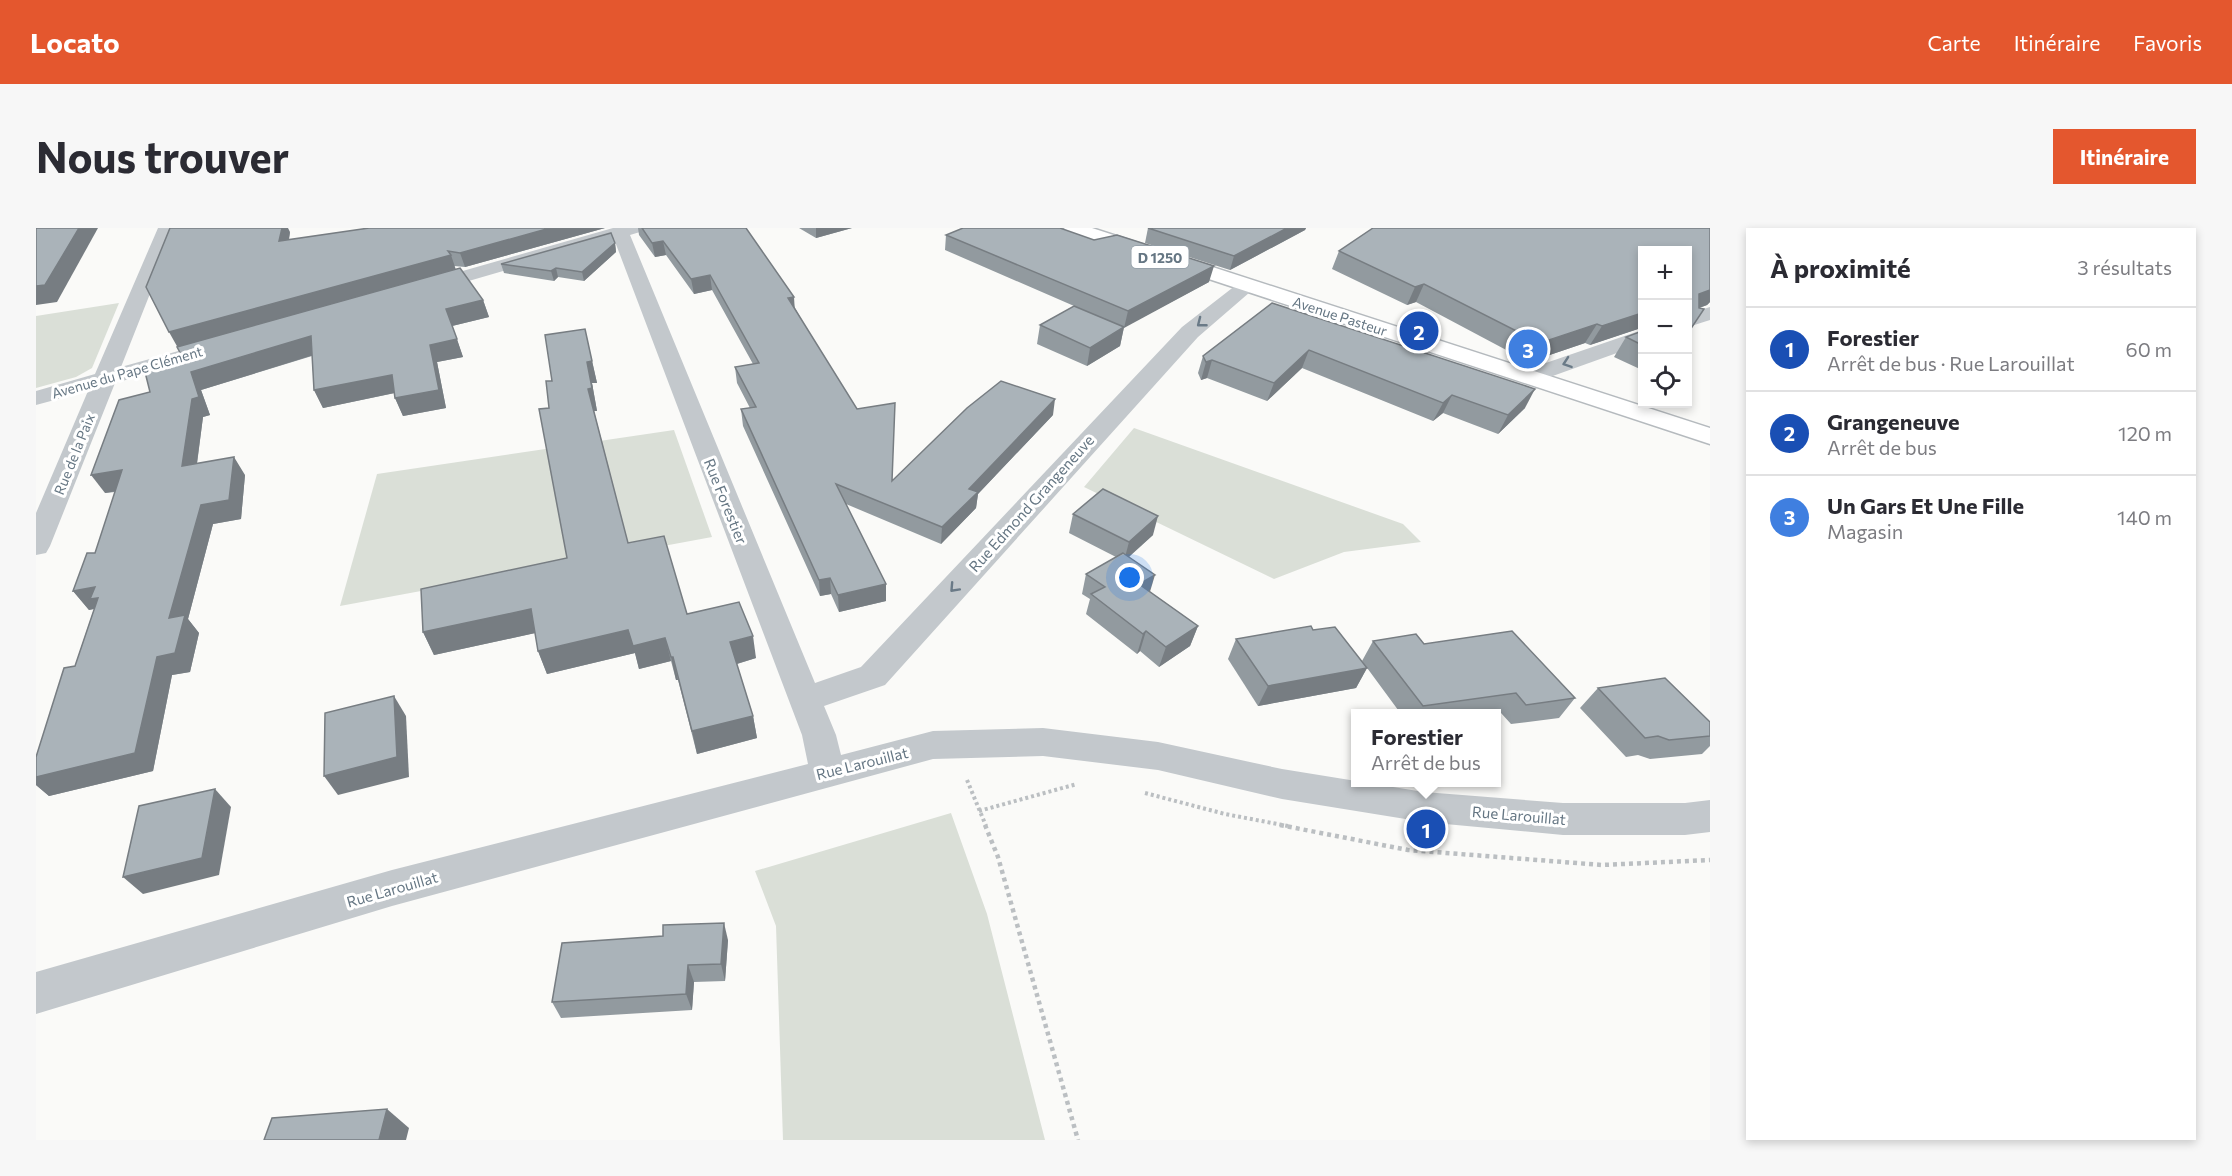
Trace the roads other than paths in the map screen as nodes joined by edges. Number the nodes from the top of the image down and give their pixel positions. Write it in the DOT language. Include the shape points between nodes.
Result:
graph roads {
  1 [pos="166,228"];
  2 [pos="1073,228"];
  3 [pos="626,230"];
  4 [pos="1247,286"];
  5 [pos="406,293"];
  6 [pos="1710,313"];
  7 [pos="1692,320"];
  8 [pos="248,338"];
  9 [pos="1638,338"];
  10 [pos="1528,377"];
  11 [pos="105,379"];
  12 [pos="36,398"];
  13 [pos="1710,436"];
  14 [pos="36,546"];
  15 [pos="805,700"];
  16 [pos="827,771"];
  17 [pos="1710,816"];
  18 [pos="36,993"];
  1 -- 11 [label="street, Rue de la Paix"];
  2 -- 4 [label="main road, Avenue Pasteur / D 1250"];
  3 -- 5 [label="street"];
  3 -- 15 [label="street, Rue Forestier"];
  4 -- 10 [label="main road, Avenue Pasteur / D 1250"];
  4 -- 15 [label="street, Rue Edmond Grangeneuve, one-way" via="1190,332 1151,372 873,676"];
  6 -- 7 [label="street"];
  8 -- 11 [label="street, Avenue du Pape Clément"];
  9 -- 10 [label="street, one-way"];
  10 -- 13 [label="main road, Avenue Pasteur / D 1250"];
  11 -- 12 [label="street, Avenue du Pape Clément"];
  11 -- 14 [label="street, Rue de la Paix"];
  15 -- 16 [label="street, Rue Forestier" via="819,735"];
  16 -- 17 [label="street, Rue Larouillat" via="933,745 1043,742 1158,756 1282,784 1424,807 1563,819"];
  16 -- 18 [label="street, Rue Larouillat" via="392,888"];
}
